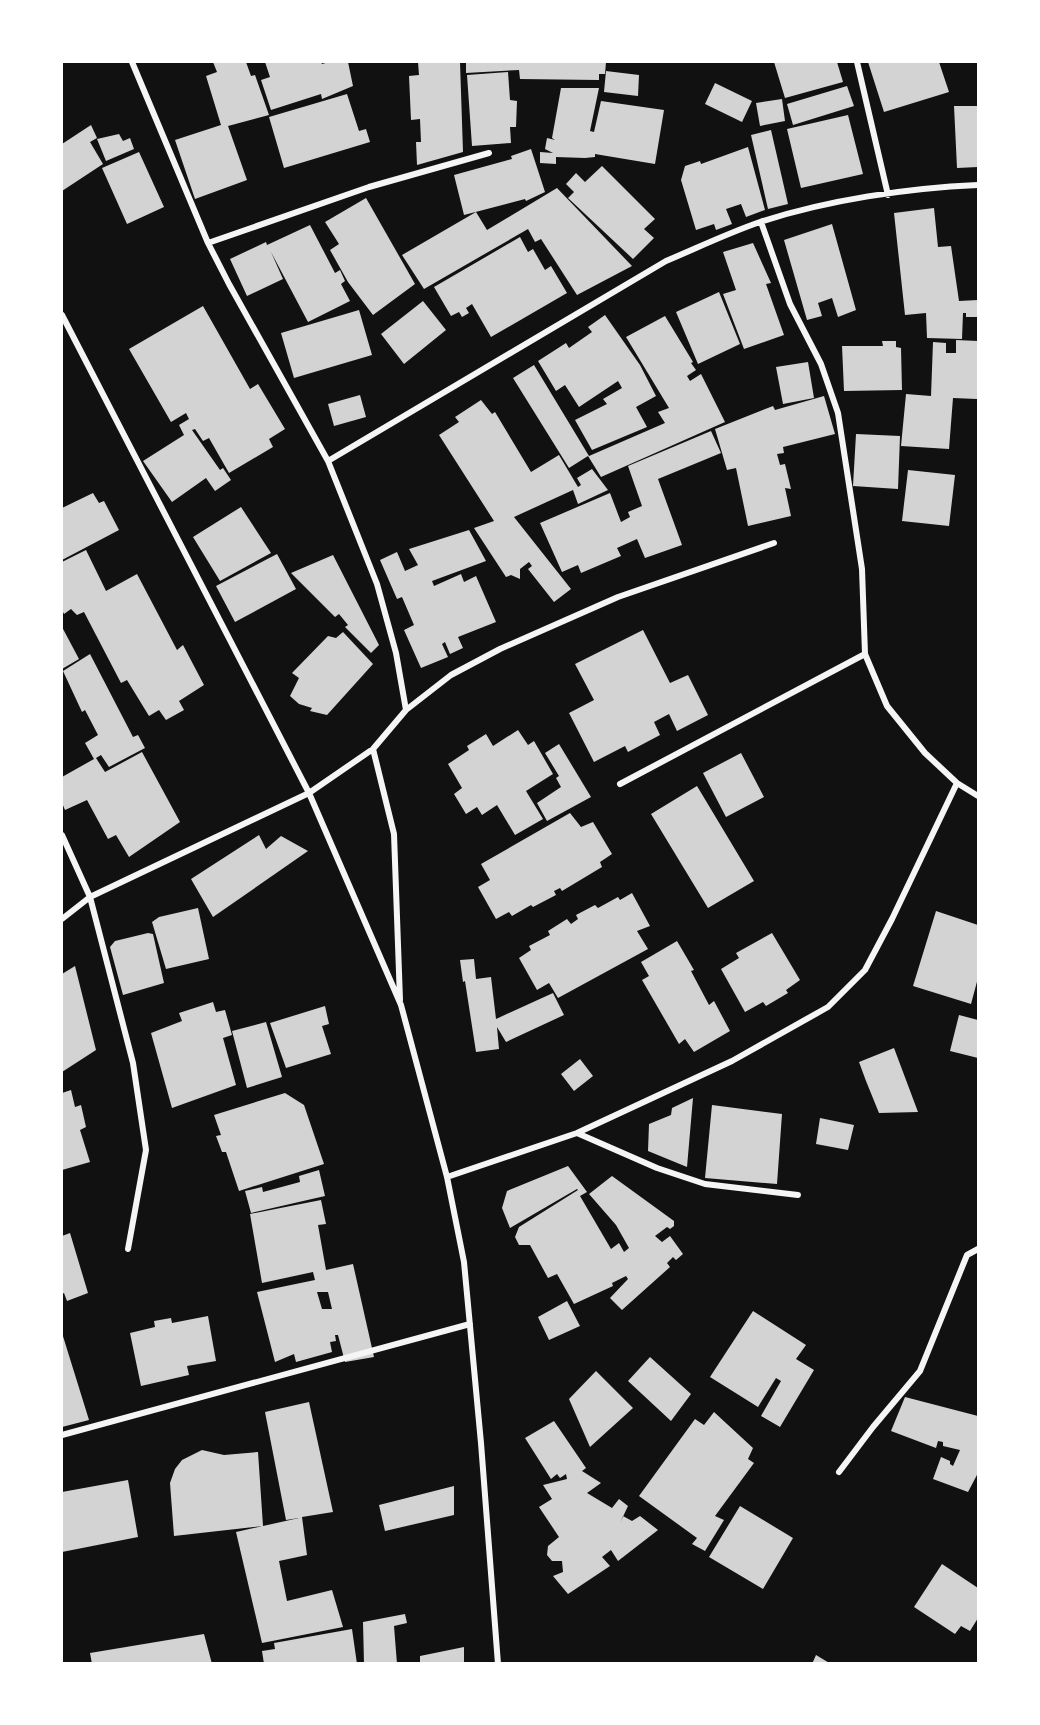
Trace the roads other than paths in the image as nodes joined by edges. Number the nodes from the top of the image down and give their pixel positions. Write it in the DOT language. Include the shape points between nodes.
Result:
graph roads {
  1 [pos="132,62"];
  2 [pos="857,62"];
  3 [pos="489,153"];
  4 [pos="978,185"];
  5 [pos="888,195"];
  6 [pos="761,222"];
  7 [pos="208,243"];
  8 [pos="62,315"];
  9 [pos="328,461"];
  10 [pos="774,543"];
  11 [pos="865,654"];
  12 [pos="406,710"];
  13 [pos="373,749"];
  14 [pos="957,783"];
  15 [pos="620,784"];
  16 [pos="309,793"];
  17 [pos="978,796"];
  18 [pos="62,835"];
  19 [pos="90,897"];
  20 [pos="62,919"];
  21 [pos="400,1005"];
  22 [pos="577,1133"];
  23 [pos="447,1177"];
  24 [pos="798,1195"];
  25 [pos="128,1249"];
  26 [pos="978,1249"];
  27 [pos="470,1324"];
  28 [pos="62,1435"];
  29 [pos="839,1472"];
  30 [pos="498,1664"];
  1 -- 7 [label="street"];
  2 -- 5 [label="street"];
  3 -- 7 [label="street" via="369,187"];
  4 -- 5 [label="street"];
  5 -- 6 [label="street" via="838,202"];
  6 -- 9 [label="street" via="666,261"];
  6 -- 11 [label="street" via="790,304 821,364 838,413 862,569"];
  7 -- 9 [label="street"];
  8 -- 16 [label="street"];
  9 -- 12 [label="street" via="377,585 396,653"];
  10 -- 12 [label="street" via="618,597 500,649 450,675"];
  11 -- 14 [label="street" via="887,706 925,753"];
  11 -- 15 [label="street"];
  12 -- 13 [label="street"];
  13 -- 16 [label="street"];
  13 -- 21 [label="street" via="394,834"];
  14 -- 17 [label="street"];
  14 -- 22 [label="street" via="865,970 828,1007 732,1061"];
  16 -- 19 [label="street"];
  16 -- 21 [label="street"];
  18 -- 19 [label="street"];
  19 -- 20 [label="street"];
  19 -- 25 [label="street" via="133,1063 146,1150"];
  21 -- 23 [label="street"];
  22 -- 23 [label="street"];
  22 -- 24 [label="street" via="705,1184"];
  23 -- 27 [label="street" via="464,1262"];
  26 -- 29 [label="street" via="967,1255 920,1371"];
  27 -- 28 [label="street"];
  27 -- 30 [label="street"];
}
